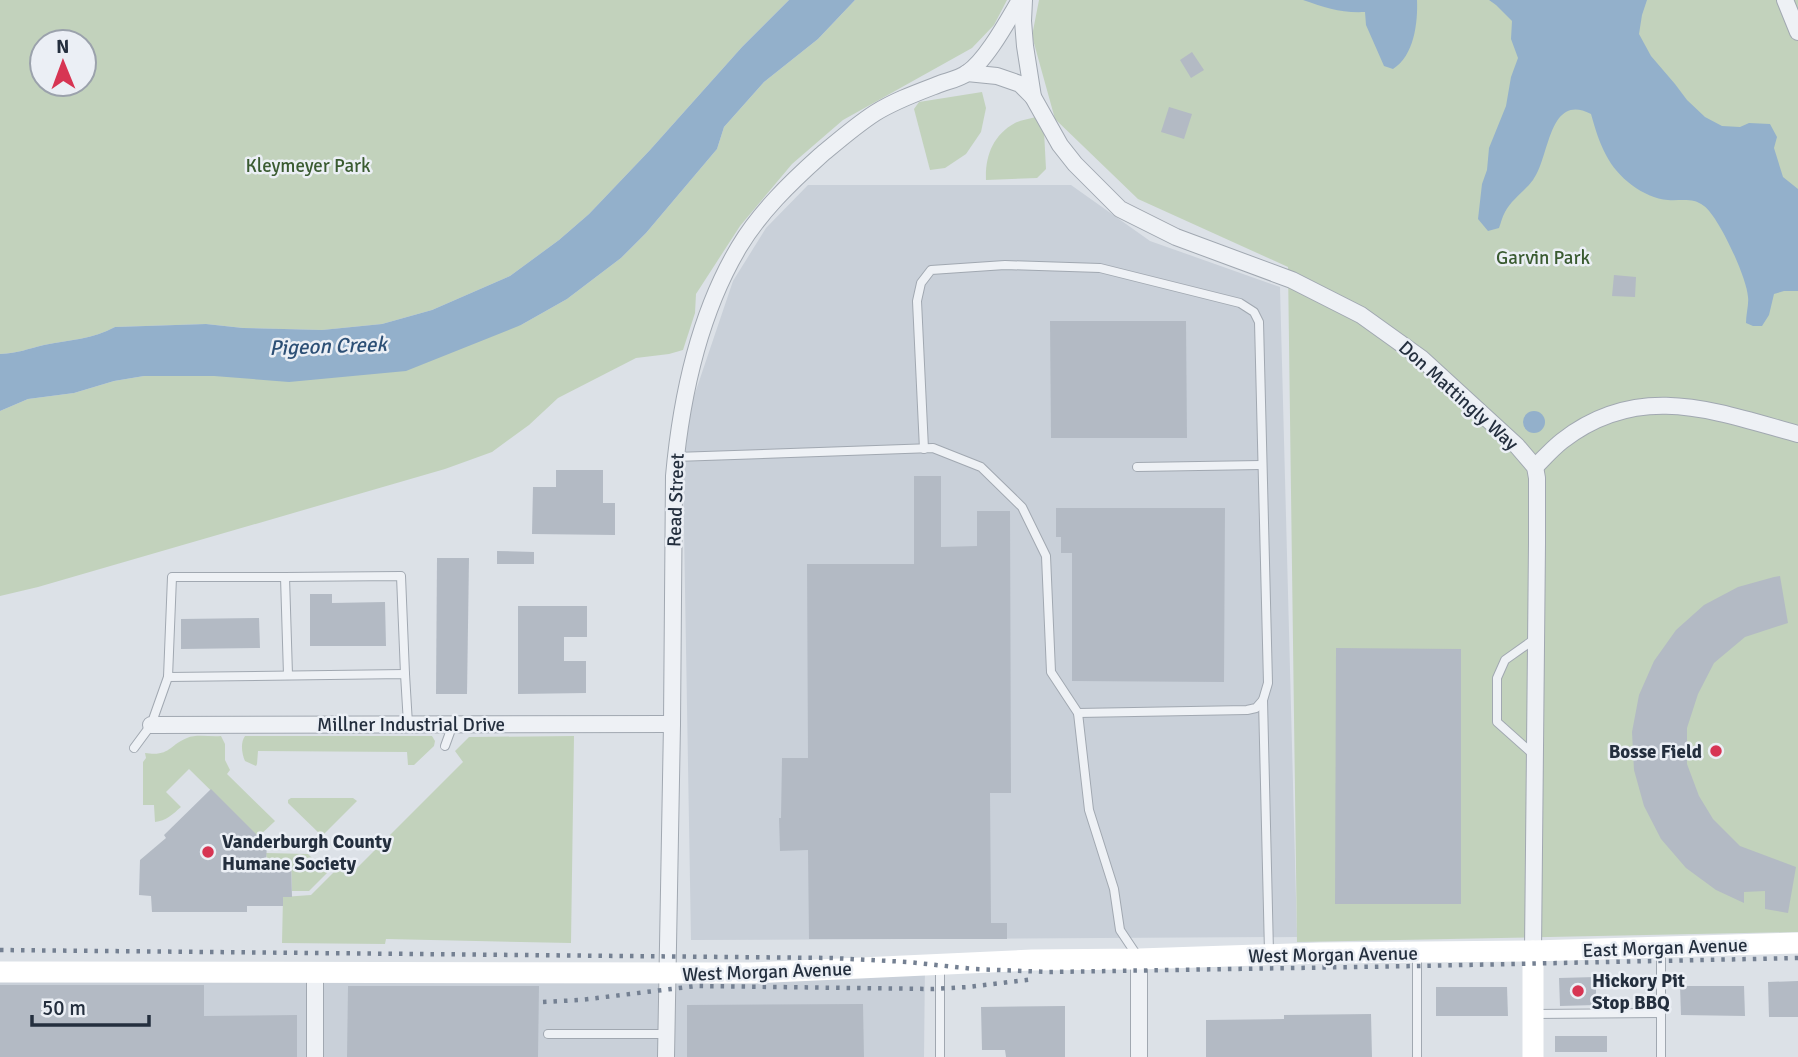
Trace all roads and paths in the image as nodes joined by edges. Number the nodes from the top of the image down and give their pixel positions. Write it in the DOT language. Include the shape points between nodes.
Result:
graph roads {
  1 [pos="1022,0"];
  2 [pos="1785,0"];
  3 [pos="1798,33"];
  4 [pos="967,73"];
  5 [pos="1033,97"];
  6 [pos="1798,434"];
  7 [pos="924,449"];
  8 [pos="675,457"];
  9 [pos="1262,465"];
  10 [pos="1137,467"];
  11 [pos="1535,467"];
  12 [pos="285,577"];
  13 [pos="1536,638"];
  14 [pos="405,674"];
  15 [pos="288,675"];
  16 [pos="168,677"];
  17 [pos="1262,700"];
  18 [pos="1078,713"];
  19 [pos="408,724"];
  20 [pos="453,724"];
  21 [pos="672,724"];
  22 [pos="151,725"];
  23 [pos="445,746"];
  24 [pos="134,748"];
  25 [pos="1535,756"];
  26 [pos="1798,943"];
  27 [pos="1661,947"];
  28 [pos="1533,951"];
  29 [pos="1417,952"];
  30 [pos="1269,955"];
  31 [pos="1139,959"];
  32 [pos="940,964"];
  33 [pos="0,972"];
  34 [pos="315,973"];
  35 [pos="668,974"];
  36 [pos="1661,1013"];
  37 [pos="1533,1014"];
  38 [pos="548,1034"];
  39 [pos="666,1034"];
  40 [pos="315,1057"];
  41 [pos="666,1057"];
  42 [pos="940,1057"];
  43 [pos="1139,1057"];
  44 [pos="1417,1057"];
  45 [pos="1533,1057"];
  46 [pos="1661,1057"];
  1 -- 4 [label="street, Read Street"];
  1 -- 5 [label="street, Don Mattingly Way"];
  2 -- 3 [label="street"];
  4 -- 5 [label="street, Read Street" via="997,76 1020,85"];
  4 -- 8 [label="street, Read Street" via="864,120 807,168 749,232 706,317 684,400"];
  5 -- 11 [label="street, Don Mattingly Way" via="1075,164 1120,209 1176,237 1292,280 1361,315 1420,358"];
  6 -- 11 [label="street" via="1696,408 1651,405 1604,415 1561,442"];
  7 -- 8 [label="lane"];
  7 -- 9 [label="lane" via="918,301 921,283 931,270 1005,265 1100,268 1240,303 1254,312 1259,322"];
  7 -- 18 [label="lane" via="933,448 981,467 1022,507 1046,556 1051,671"];
  8 -- 21 [label="street, Read Street"];
  9 -- 10 [label="lane"];
  9 -- 17 [label="lane" via="1268,683"];
  11 -- 13 [label="street, Don Mattingly Way"];
  12 -- 14 [label="lane" via="401,576"];
  12 -- 15 [label="lane"];
  12 -- 16 [label="lane" via="172,577"];
  13 -- 25 [label="street, Don Mattingly Way"];
  13 -- 25 [label="lane" via="1505,660 1497,678 1497,722"];
  14 -- 15 [label="lane"];
  14 -- 19 [label="lane"];
  15 -- 16 [label="lane"];
  16 -- 22 [label="lane"];
  17 -- 18 [label="lane" via="1247,710"];
  17 -- 30 [label="lane"];
  18 -- 31 [label="lane" via="1089,810 1114,889 1120,930"];
  19 -- 20 [label="street, Millner Industrial Drive"];
  19 -- 22 [label="street, Millner Industrial Drive" via="233,731"];
  20 -- 21 [label="street, Millner Industrial Drive"];
  20 -- 23 [label="lane"];
  21 -- 35 [label="street, Read Street"];
  22 -- 24 [label="lane"];
  25 -- 28 [label="street, Don Mattingly Way"];
  26 -- 27 [label="street, East Morgan Avenue"];
  27 -- 28 [label="street, East Morgan Avenue"];
  27 -- 36 [label="lane"];
  28 -- 29 [label="street, West Morgan Avenue"];
  28 -- 37 [label="street"];
  29 -- 30 [label="street, West Morgan Avenue"];
  29 -- 44 [label="lane"];
  30 -- 31 [label="street, West Morgan Avenue"];
  31 -- 32 [label="street, West Morgan Avenue"];
  31 -- 43 [label="street"];
  32 -- 35 [label="street, West Morgan Avenue"];
  32 -- 42 [label="lane"];
  33 -- 34 [label="street, West Morgan Avenue"];
  34 -- 35 [label="street, West Morgan Avenue"];
  34 -- 40 [label="street"];
  35 -- 39 [label="street, Read Street"];
  36 -- 37 [label="lane"];
  36 -- 46 [label="lane"];
  37 -- 45 [label="street"];
  38 -- 39 [label="lane"];
  39 -- 41 [label="street, Read Street"];
}
